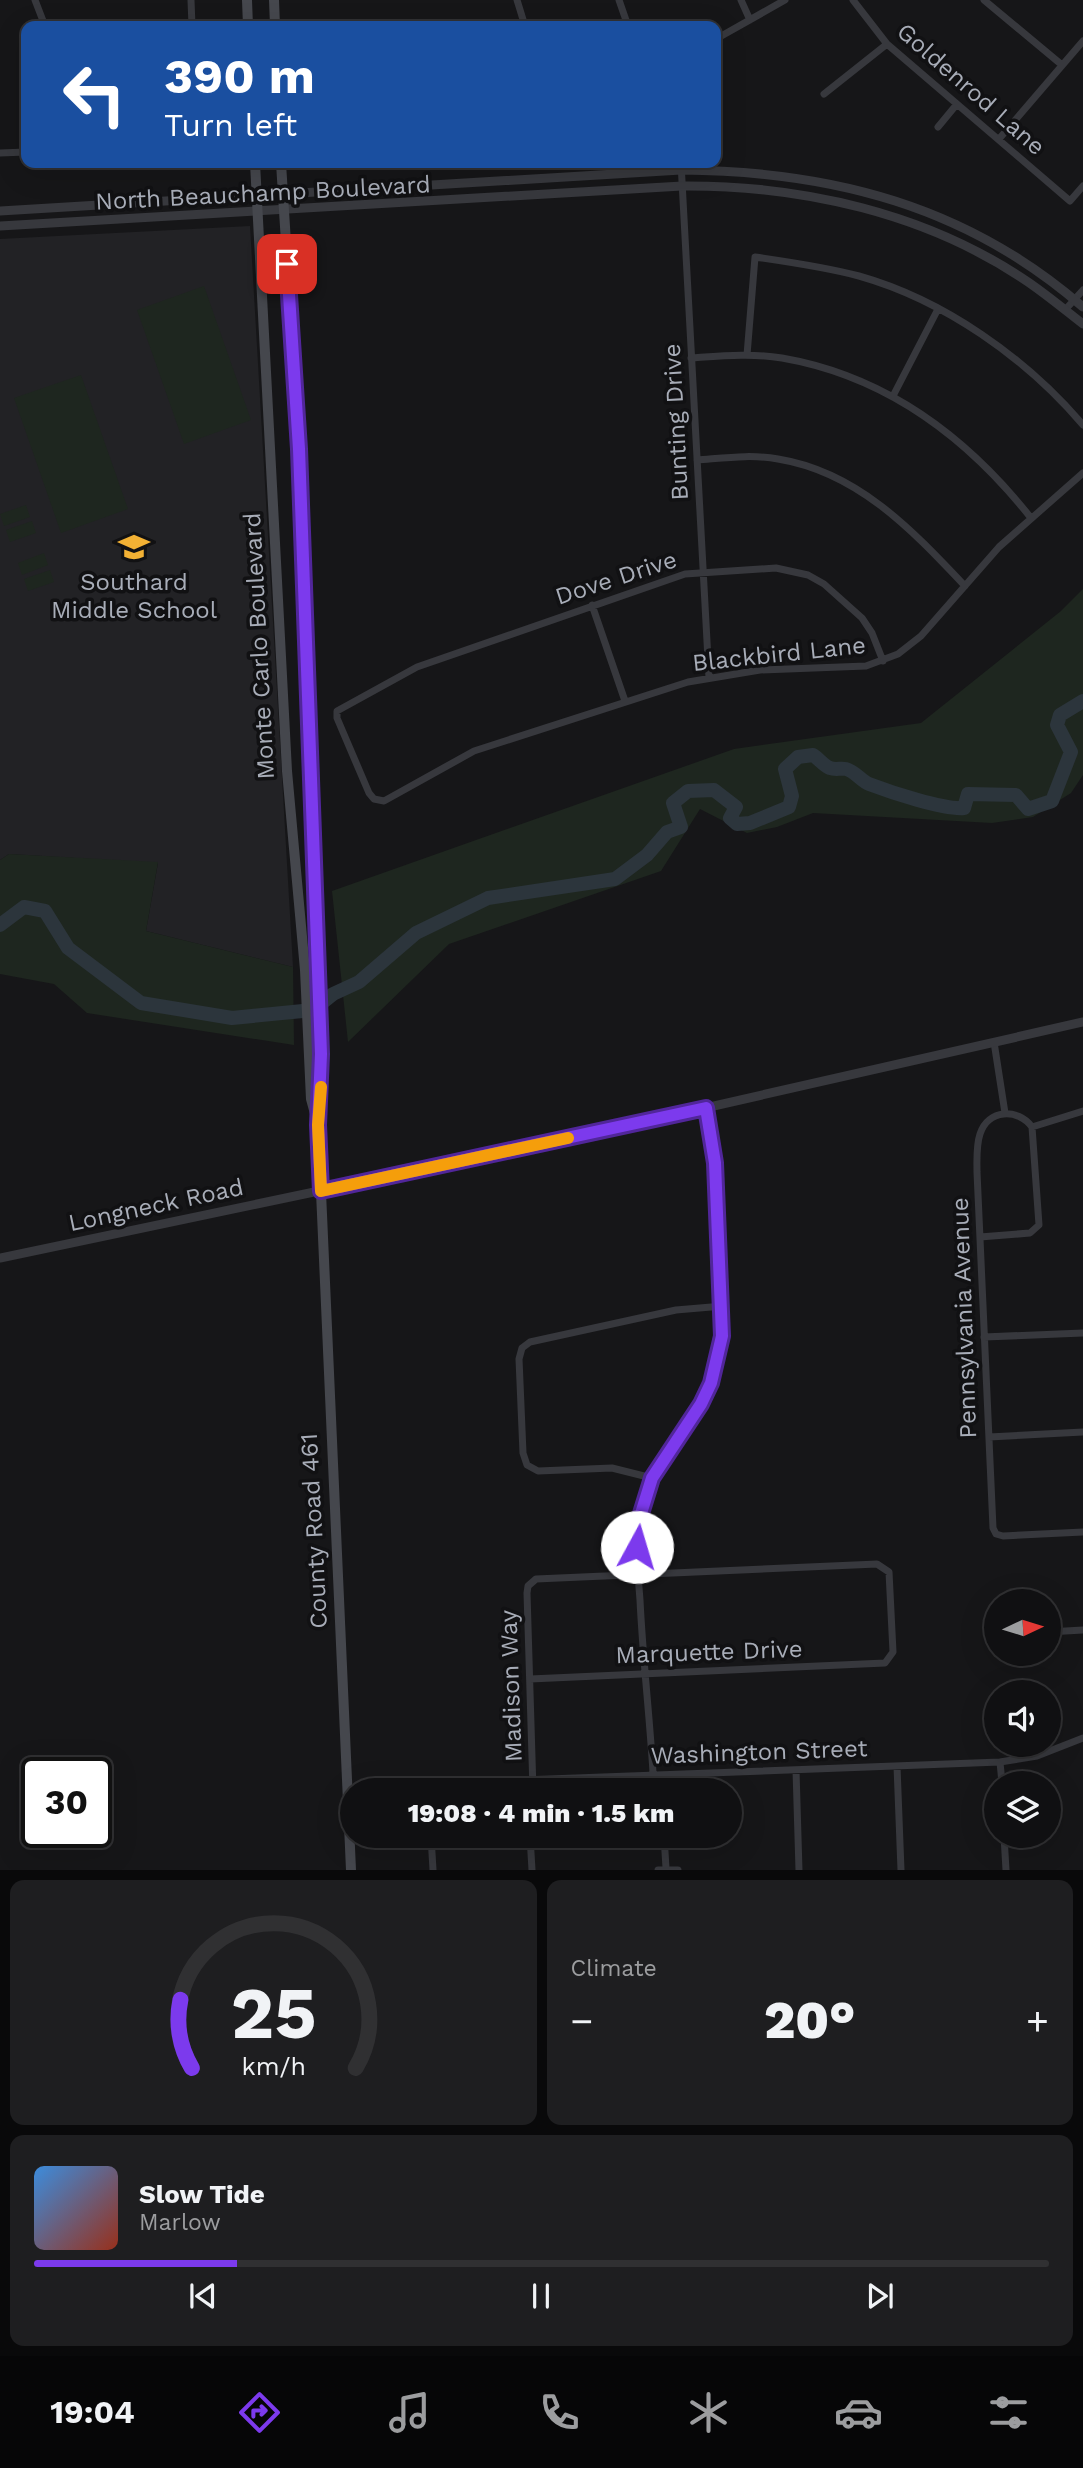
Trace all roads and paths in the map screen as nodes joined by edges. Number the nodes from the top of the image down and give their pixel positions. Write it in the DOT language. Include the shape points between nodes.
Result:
graph roads {
  1 [pos="35,0"];
  2 [pos="191,0"];
  3 [pos="247,0"];
  4 [pos="274,0"];
  5 [pos="517,0"];
  6 [pos="619,0"];
  7 [pos="741,0"];
  8 [pos="785,0"];
  9 [pos="853,0"];
  10 [pos="984,0"];
  11 [pos="750,20"];
  12 [pos="43,21"];
  13 [pos="191,21"];
  14 [pos="248,21"];
  15 [pos="275,21"];
  16 [pos="523,21"];
  17 [pos="626,21"];
  18 [pos="721,36"];
  19 [pos="1083,41"];
  20 [pos="887,44"];
  21 [pos="1062,65"];
  22 [pos="824,94"];
  23 [pos="957,104"];
  24 [pos="939,127"];
  25 [pos="999,138"];
  26 [pos="21,152"];
  27 [pos="0,153"];
  28 [pos="255,168"];
  29 [pos="281,168"];
  30 [pos="666,168"];
  31 [pos="681,168"];
  32 [pos="694,168"];
  33 [pos="682,186"];
  34 [pos="1083,186"];
  35 [pos="282,194"];
  36 [pos="257,196"];
  37 [pos="0,211"];
  38 [pos="283,212"];
  39 [pos="258,213"];
  40 [pos="0,226"];
  41 [pos="1083,290"];
  42 [pos="1074,300"];
  43 [pos="1083,307"];
  44 [pos="938,309"];
  45 [pos="1065,310"];
  46 [pos="1083,324"];
  47 [pos="747,355"];
  48 [pos="691,358"];
  49 [pos="893,396"];
  50 [pos="1083,425"];
  51 [pos="697,460"];
  52 [pos="1083,473"];
  53 [pos="1031,518"];
  54 [pos="704,573"];
  55 [pos="965,586"];
  56 [pos="592,605"];
  57 [pos="883,661"];
  58 [pos="709,678"];
  59 [pos="625,701"];
  60 [pos="384,801"];
  61 [pos="1083,1022"];
  62 [pos="994,1042"];
  63 [pos="706,1108"];
  64 [pos="1083,1111"];
  65 [pos="1005,1113"];
  66 [pos="318,1125"];
  67 [pos="1032,1127"];
  68 [pos="321,1191"];
  69 [pos="980,1237"];
  70 [pos="0,1258"];
  71 [pos="723,1306"];
  72 [pos="1083,1333"];
  73 [pos="985,1337"];
  74 [pos="1083,1432"];
  75 [pos="989,1437"];
  76 [pos="652,1478"];
  77 [pos="1083,1532"];
  78 [pos="638,1573"];
  79 [pos="1083,1630"];
  80 [pos="1061,1631"];
  81 [pos="643,1674"];
  82 [pos="530,1679"];
  83 [pos="1083,1738"];
  84 [pos="1000,1762"];
  85 [pos="897,1766"];
  86 [pos="796,1770"];
  87 [pos="1001,1771"];
  88 [pos="653,1775"];
  89 [pos="533,1778"];
  90 [pos="563,1778"];
  91 [pos="653,1778"];
  92 [pos="432,1848"];
  93 [pos="531,1848"];
  94 [pos="663,1848"];
  95 [pos="1005,1848"];
  96 [pos="662,1869"];
  97 [pos="351,1870"];
  98 [pos="433,1870"];
  99 [pos="532,1870"];
  100 [pos="678,1870"];
  101 [pos="799,1870"];
  102 [pos="901,1870"];
  103 [pos="1006,1870"];
  1 -- 12 [label="street"];
  2 -- 13 [label="street"];
  3 -- 14 [label="main road"];
  4 -- 15 [label="main road"];
  5 -- 16 [label="street"];
  6 -- 17 [label="street"];
  7 -- 11 [label="street"];
  8 -- 11 [label="street"];
  9 -- 20 [label="street, Goldenrod Lane"];
  10 -- 21 [label="street"];
  11 -- 18 [label="street"];
  19 -- 21 [label="street"];
  20 -- 22 [label="street"];
  20 -- 23 [label="street, Goldenrod Lane"];
  21 -- 25 [label="street"];
  23 -- 24 [label="street"];
  23 -- 25 [label="street, Goldenrod Lane"];
  25 -- 34 [label="street, Goldenrod Lane" via="1070,201"];
  26 -- 27 [label="street"];
  28 -- 36 [label="main road, Monte Carlo Boulevard"];
  29 -- 35 [label="main road, Monte Carlo Boulevard"];
  30 -- 35 [label="street, North Beauchamp Boulevard"];
  31 -- 33 [label="street, Bunting Drive"];
  32 -- 42 [label="street, North Beauchamp Boulevard" via="816,180 917,207 998,246"];
  33 -- 38 [label="street, North Beauchamp Boulevard"];
  33 -- 45 [label="street, North Beauchamp Boulevard" via="757,188 859,206 911,223 981,256"];
  33 -- 48 [label="street, Bunting Drive"];
  35 -- 36 [label="street, North Beauchamp Boulevard"];
  35 -- 38 [label="main road, Monte Carlo Boulevard"];
  36 -- 37 [label="street, North Beauchamp Boulevard"];
  36 -- 39 [label="main road, Monte Carlo Boulevard"];
  38 -- 39 [label="street, North Beauchamp Boulevard"];
  38 -- 66 [label="main road, Monte Carlo Boulevard" via="299,449 321,1054"];
  39 -- 40 [label="street, North Beauchamp Boulevard"];
  39 -- 66 [label="main road, Monte Carlo Boulevard" via="287,771 311,1099"];
  41 -- 42 [label="street"];
  42 -- 43 [label="street, North Beauchamp Boulevard"];
  42 -- 45 [label="street"];
  44 -- 47 [label="street" via="860,276 755,257"];
  44 -- 49 [label="street"];
  44 -- 50 [label="street" via="1018,362"];
  45 -- 46 [label="street, North Beauchamp Boulevard"];
  47 -- 48 [label="street"];
  47 -- 49 [label="street" via="814,365"];
  48 -- 51 [label="street, Bunting Drive"];
  49 -- 53 [label="street" via="937,422 1005,486"];
  51 -- 54 [label="street, Bunting Drive"];
  51 -- 55 [label="street" via="777,459 830,475 884,506"];
  52 -- 53 [label="street, Blackbird Lane"];
  53 -- 55 [label="street, Blackbird Lane"];
  54 -- 56 [label="street, Dove Drive" via="673,577"];
  54 -- 57 [label="street, Dove Drive" via="776,568 808,575 862,618"];
  54 -- 58 [label="street, Bunting Drive"];
  55 -- 57 [label="street, Blackbird Lane" via="921,636"];
  56 -- 59 [label="street"];
  56 -- 60 [label="street, Dove Drive" via="417,667 337,711 338,725 369,793"];
  57 -- 58 [label="street, Blackbird Lane"];
  58 -- 59 [label="street, Blackbird Lane"];
  59 -- 60 [label="street, Blackbird Lane" via="474,751"];
  61 -- 62 [label="street, Longneck Road"];
  62 -- 63 [label="street, Longneck Road"];
  62 -- 65 [label="street"];
  63 -- 68 [label="street, Longneck Road"];
  63 -- 71 [label="street" via="715,1163"];
  64 -- 67 [label="street"];
  65 -- 67 [label="street" via="1021,1116"];
  65 -- 69 [label="street, Pennsylvania Avenue" via="990,1120 980,1134"];
  66 -- 68 [label="main road, Monte Carlo Boulevard"];
  67 -- 69 [label="street" via="1039,1224 1036,1230"];
  68 -- 70 [label="street, Longneck Road"];
  68 -- 97 [label="main road, County Road 461"];
  69 -- 73 [label="street, Pennsylvania Avenue"];
  71 -- 76 [label="street" via="722,1336 711,1383"];
  71 -- 76 [label="street" via="676,1310 530,1342 522,1348 519,1371 527,1465 537,1471 625,1469"];
  72 -- 73 [label="street"];
  73 -- 75 [label="street, Pennsylvania Avenue"];
  74 -- 75 [label="street"];
  75 -- 77 [label="street, Pennsylvania Avenue" via="996,1534"];
  76 -- 78 [label="street" via="639,1520"];
  78 -- 81 [label="street"];
  78 -- 81 [label="street, Marquette Drive" via="877,1564 886,1568 890,1578 893,1652 879,1664"];
  78 -- 82 [label="street, Madison Way" via="531,1582 527,1593"];
  79 -- 80 [label="street"];
  81 -- 82 [label="street, Marquette Drive"];
  81 -- 88 [label="street"];
  82 -- 89 [label="street, Madison Way"];
  83 -- 84 [label="street, Washington Street" via="1037,1756"];
  84 -- 85 [label="street, Washington Street"];
  84 -- 87 [label="street"];
  85 -- 86 [label="street, Washington Street"];
  85 -- 102 [label="street"];
  86 -- 88 [label="street, Washington Street"];
  86 -- 101 [label="street"];
  88 -- 90 [label="street, Washington Street"];
  88 -- 91 [label="street"];
  92 -- 98 [label="street"];
  93 -- 99 [label="street"];
  94 -- 96 [label="street"];
  95 -- 103 [label="street"];
  96 -- 100 [label="street"];
}
